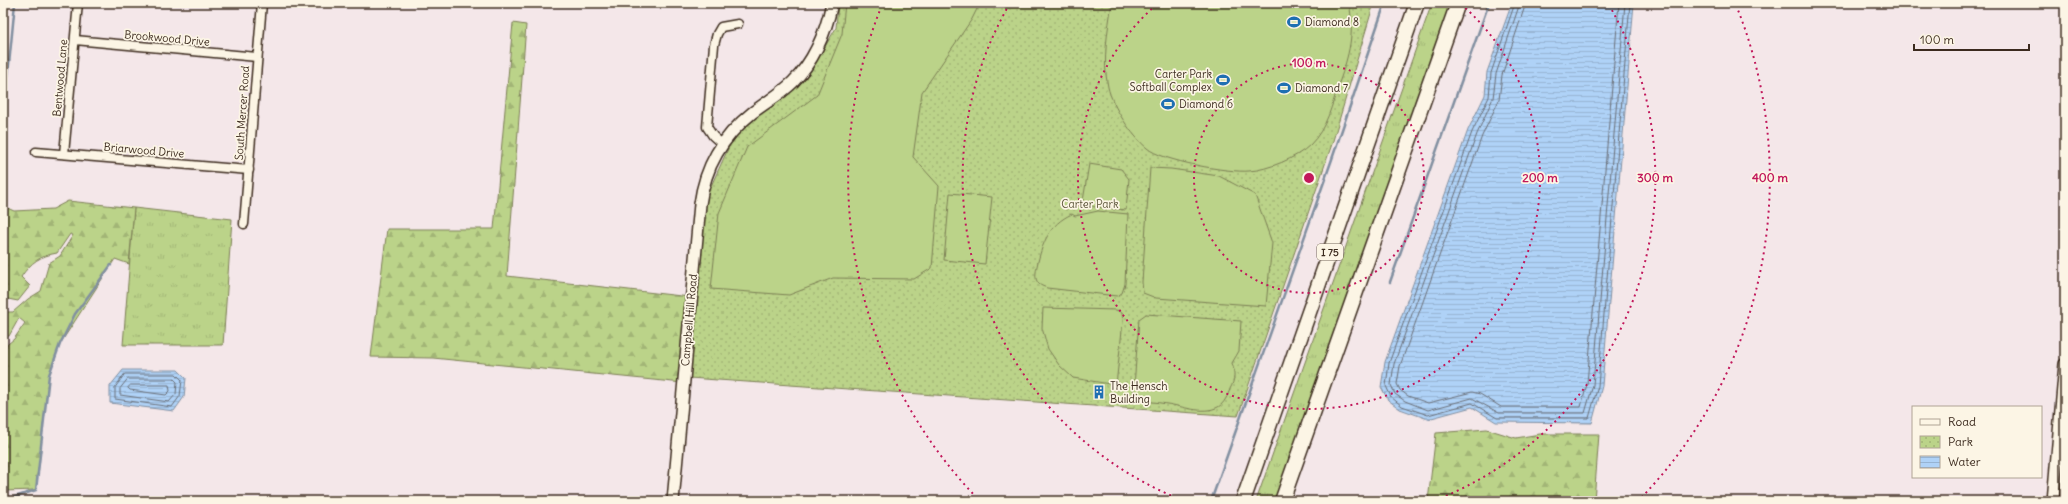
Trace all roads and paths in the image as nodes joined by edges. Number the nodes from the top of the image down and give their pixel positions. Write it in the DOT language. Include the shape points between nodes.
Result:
graph roads {
  1 [pos="78,3"];
  2 [pos="262,3"];
  3 [pos="832,3"];
  4 [pos="1417,3"];
  5 [pos="1457,5"];
  6 [pos="738,24"];
  7 [pos="75,40"];
  8 [pos="257,57"];
  9 [pos="722,144"];
  10 [pos="36,152"];
  11 [pos="64,154"];
  12 [pos="249,170"];
  13 [pos="244,224"];
  14 [pos="2065,364"];
  15 [pos="673,501"];
  16 [pos="1243,501"];
  17 [pos="1282,501"];
  18 [pos="2053,501"];
  1 -- 7 [label="street, Bentwood Lane"];
  2 -- 8 [label="street, South Mercer Road"];
  3 -- 9 [label="main road, Campbell Hill Road" via="819,45 805,69 785,89 739,124"];
  4 -- 16 [label="highway, I 75"];
  5 -- 17 [label="highway"];
  6 -- 9 [label="street" via="721,27 714,45 707,127"];
  7 -- 8 [label="street, Brookwood Drive"];
  7 -- 11 [label="street, Bentwood Lane"];
  8 -- 12 [label="street, South Mercer Road"];
  9 -- 15 [label="main road, Campbell Hill Road" via="708,170 700,204"];
  10 -- 11 [label="street, Briarwood Drive"];
  11 -- 12 [label="street, Briarwood Drive"];
  12 -- 13 [label="street, South Mercer Road"];
  14 -- 18 [label="main road"];
}
